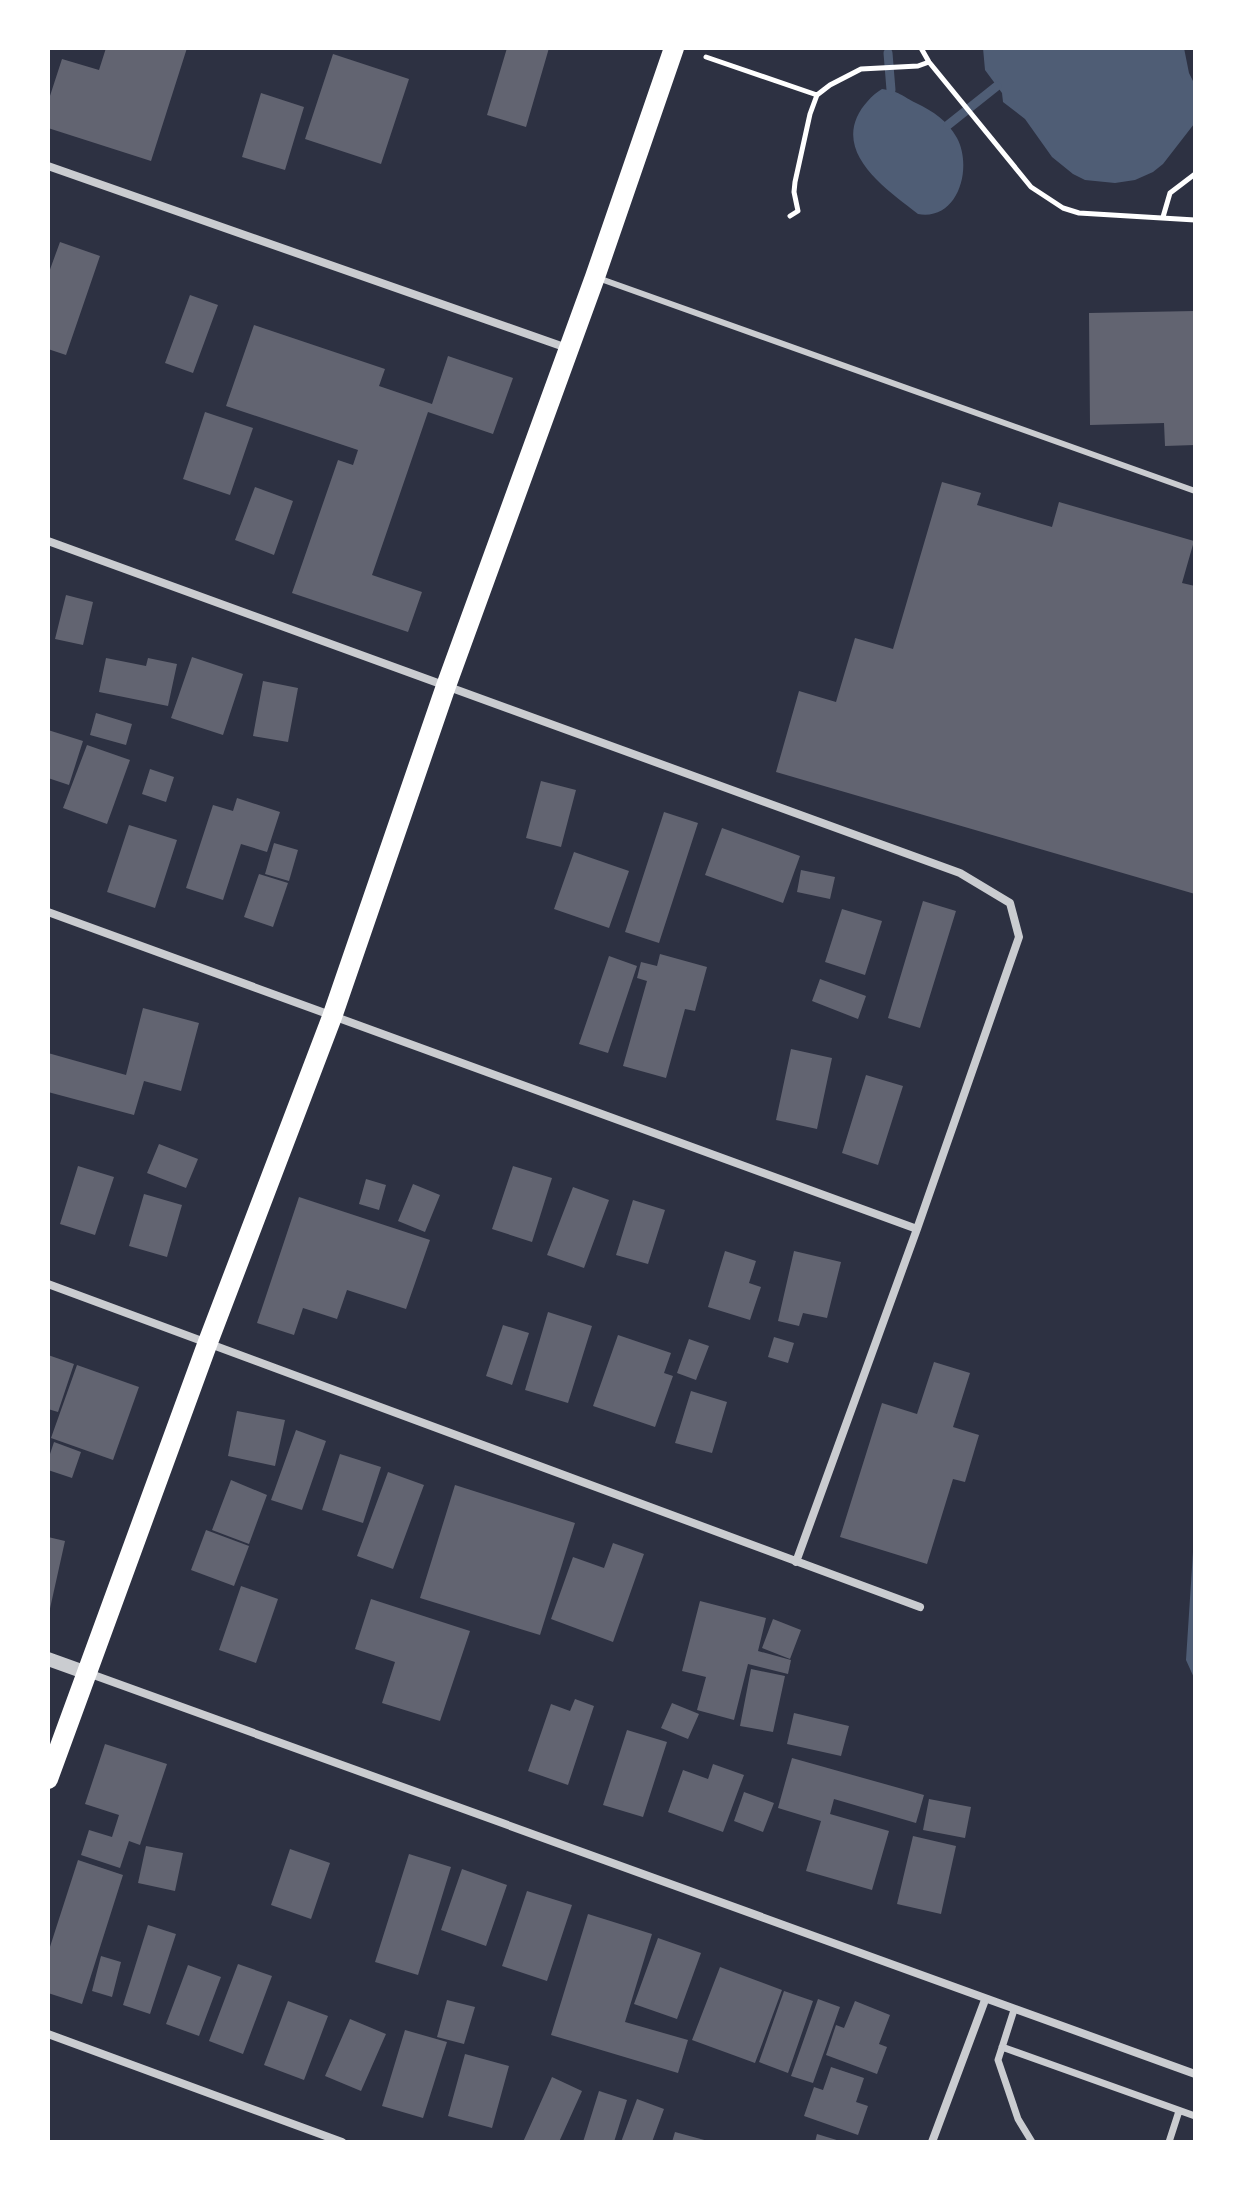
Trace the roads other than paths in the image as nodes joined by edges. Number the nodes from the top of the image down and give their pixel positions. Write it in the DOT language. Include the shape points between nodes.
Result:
graph roads {
  1 [pos="674,48"];
  2 [pos="48,166"];
  3 [pos="595,277"];
  4 [pos="568,348"];
  5 [pos="1195,491"];
  6 [pos="48,541"];
  7 [pos="446,686"];
  8 [pos="48,912"];
  9 [pos="332,1017"];
  10 [pos="917,1229"];
  11 [pos="48,1284"];
  12 [pos="208,1342"];
  13 [pos="796,1562"];
  14 [pos="920,1607"];
  15 [pos="48,1659"];
  16 [pos="87,1673"];
  17 [pos="48,1779"];
  18 [pos="985,2000"];
  19 [pos="1014,2010"];
  20 [pos="48,2034"];
  21 [pos="1002,2047"];
  22 [pos="1195,2074"];
  23 [pos="1179,2111"];
  24 [pos="1195,2116"];
  25 [pos="342,2142"];
  26 [pos="932,2142"];
  27 [pos="1032,2142"];
  28 [pos="1169,2142"];
  1 -- 3 [label="main road"];
  2 -- 4 [label="street"];
  3 -- 4 [label="main road"];
  3 -- 5 [label="lane"];
  4 -- 7 [label="main road"];
  6 -- 7 [label="street"];
  7 -- 9 [label="main road"];
  7 -- 10 [label="street" via="960,873 1010,903 1019,937"];
  8 -- 9 [label="street"];
  9 -- 10 [label="street"];
  9 -- 12 [label="main road"];
  10 -- 13 [label="street"];
  11 -- 12 [label="street"];
  12 -- 13 [label="street"];
  12 -- 16 [label="main road"];
  13 -- 14 [label="street"];
  15 -- 16 [label="street"];
  16 -- 17 [label="main road"];
  16 -- 18 [label="street"];
  18 -- 19 [label="street"];
  18 -- 26 [label="street"];
  19 -- 21 [label="street"];
  19 -- 22 [label="street"];
  20 -- 25 [label="street"];
  21 -- 23 [label="street"];
  21 -- 27 [label="street" via="998,2060 1018,2119"];
  23 -- 24 [label="street"];
  23 -- 28 [label="street"];
}
